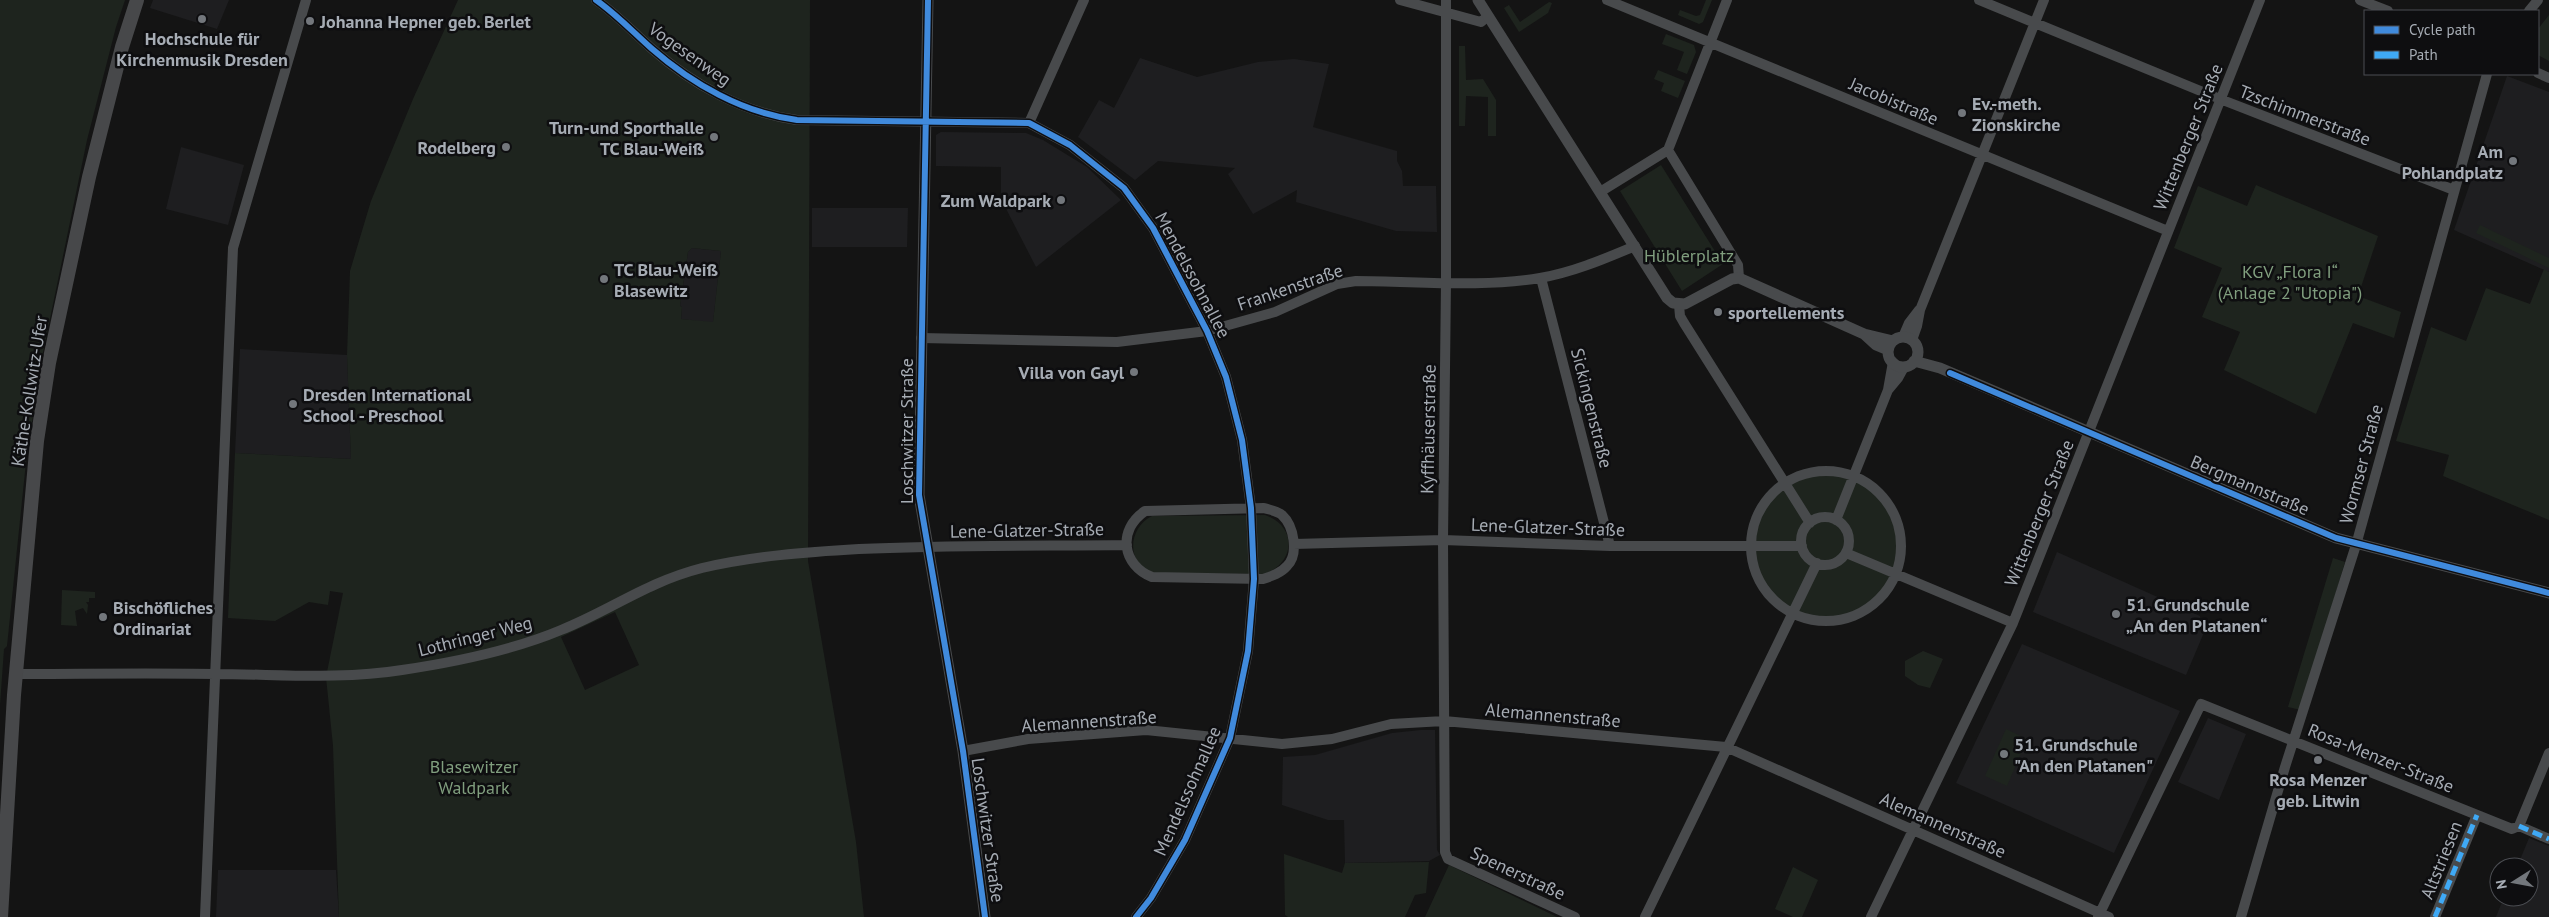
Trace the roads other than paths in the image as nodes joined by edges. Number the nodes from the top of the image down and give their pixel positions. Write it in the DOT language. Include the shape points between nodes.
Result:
graph roads {
  1 [pos="137,0"];
  2 [pos="306,0"];
  3 [pos="596,0"];
  4 [pos="928,0"];
  5 [pos="1084,0"];
  6 [pos="1400,0"];
  7 [pos="1446,0"];
  8 [pos="1478,0"];
  9 [pos="1607,0"];
  10 [pos="1727,0"];
  11 [pos="1979,0"];
  12 [pos="2044,0"];
  13 [pos="2260,0"];
  14 [pos="2360,0"];
  15 [pos="2538,0"];
  16 [pos="2385,10"];
  17 [pos="2530,10"];
  18 [pos="1445,12"];
  19 [pos="1488,16"];
  20 [pos="2035,23"];
  21 [pos="1710,42"];
  22 [pos="2487,75"];
  23 [pos="2220,99"];
  24 [pos="925,122"];
  25 [pos="1029,124"];
  26 [pos="1668,150"];
  27 [pos="1982,155"];
  28 [pos="2454,190"];
  29 [pos="1600,192"];
  30 [pos="2168,231"];
  31 [pos="1635,246"];
  32 [pos="1542,278"];
  33 [pos="1739,278"];
  34 [pos="1446,282"];
  35 [pos="1679,305"];
  36 [pos="1207,331"];
  37 [pos="921,338"];
  38 [pos="1899,342"];
  39 [pos="1916,357"];
  40 [pos="1898,364"];
  41 [pos="2089,432"];
  42 [pos="1854,475"];
  43 [pos="1784,483"];
  44 [pos="1251,508"];
  45 [pos="1836,520"];
  46 [pos="1810,523"];
  47 [pos="1443,540"];
  48 [pos="1294,544"];
  49 [pos="1127,545"];
  50 [pos="1750,545"];
  51 [pos="2356,545"];
  52 [pos="1610,546"];
  53 [pos="1802,546"];
  54 [pos="927,547"];
  55 [pos="1846,553"];
  56 [pos="1817,563"];
  57 [pos="1896,573"];
  58 [pos="1254,579"];
  59 [pos="2549,593"];
  60 [pos="1792,613"];
  61 [pos="2013,623"];
  62 [pos="16,674"];
  63 [pos="215,674"];
  64 [pos="1444,721"];
  65 [pos="1230,738"];
  66 [pos="2295,740"];
  67 [pos="1726,747"];
  68 [pos="963,751"];
  69 [pos="2549,753"];
  70 [pos="2477,814"];
  71 [pos="2519,826"];
  72 [pos="1914,829"];
  73 [pos="2549,839"];
  74 [pos="1448,859"];
  75 [pos="2102,916"];
  76 [pos="1,917"];
  77 [pos="205,917"];
  78 [pos="985,917"];
  79 [pos="1136,917"];
  80 [pos="1575,917"];
  81 [pos="1645,917"];
  82 [pos="1871,917"];
  83 [pos="2241,917"];
  84 [pos="2435,917"];
  1 -- 62 [label="main road, Käthe-Kollwitz-Ufer" via="89,176 49,363 37,441"];
  2 -- 63 [label="street" via="233,248"];
  3 -- 24 [label="street, Vogesenweg" via="692,79 753,111 798,120"];
  4 -- 24 [label="street, Loschwitzer Straße"];
  5 -- 25 [label="street"];
  6 -- 18 [label="street"];
  7 -- 18 [label="street, Kyffhäuserstraße"];
  8 -- 19 [label="street"];
  9 -- 21 [label="street, Jacobistraße"];
  10 -- 21 [label="street"];
  11 -- 20 [label="street, Tzschimmerstraße"];
  12 -- 20 [label="street"];
  13 -- 23 [label="street, Wittenberger Straße"];
  14 -- 16 [label="street"];
  15 -- 17 [label="street"];
  18 -- 19 [label="street" via="1480,22"];
  18 -- 34 [label="street, Kyffhäuserstraße"];
  19 -- 29 [label="street"];
  20 -- 23 [label="street, Tzschimmerstraße"];
  20 -- 27 [label="street"];
  21 -- 26 [label="street"];
  21 -- 27 [label="street, Jacobistraße"];
  22 -- 28 [label="street, Wormser Straße"];
  23 -- 28 [label="street, Tzschimmerstraße"];
  23 -- 30 [label="street, Wittenberger Straße"];
  24 -- 25 [label="street, Mendelssohnallee"];
  24 -- 37 [label="street, Loschwitzer Straße"];
  25 -- 36 [label="street, Mendelssohnallee" via="1070,145 1124,188 1153,228"];
  26 -- 29 [label="street"];
  26 -- 33 [label="street" via="1738,265"];
  27 -- 30 [label="street, Jacobistraße"];
  27 -- 38 [label="street" via="1920,310 1917,326"];
  28 -- 51 [label="street, Wormser Straße"];
  29 -- 31 [label="street"];
  30 -- 41 [label="street, Wittenberger Straße"];
  31 -- 32 [label="street, Frankenstraße" via="1594,264"];
  31 -- 35 [label="street" via="1667,298"];
  32 -- 34 [label="street, Frankenstraße" via="1507,282"];
  32 -- 52 [label="street, Sickingenstraße"];
  33 -- 35 [label="street"];
  33 -- 38 [label="street" via="1864,334"];
  34 -- 36 [label="street, Frankenstraße" via="1356,281 1337,284 1275,312"];
  34 -- 47 [label="street, Kyffhäuserstraße"];
  35 -- 43 [label="street" via="1684,323"];
  36 -- 37 [label="street, Frankenstraße" via="1117,342"];
  36 -- 44 [label="street, Mendelssohnallee" via="1226,377 1242,440"];
  37 -- 54 [label="street, Loschwitzer Straße" via="919,494"];
  38 -- 39 [label="street"];
  38 -- 40 [label="street"];
  39 -- 40 [label="street"];
  39 -- 41 [label="street, Bergmannstraße"];
  40 -- 42 [label="street"];
  41 -- 51 [label="street, Bergmannstraße"];
  41 -- 61 [label="street, Wittenberger Straße"];
  42 -- 43 [label="street" via="1830,470 1812,471"];
  42 -- 45 [label="street"];
  42 -- 57 [label="street" via="1882,496 1897,521 1901,547"];
  43 -- 46 [label="street"];
  43 -- 50 [label="street" via="1760,509"];
  44 -- 48 [label="street" via="1264,508 1282,515 1290,527"];
  44 -- 49 [label="street" via="1145,511 1131,525"];
  44 -- 58 [label="street, Mendelssohnallee"];
  45 -- 46 [label="street" via="1822,517"];
  45 -- 55 [label="street" via="1847,531 1849,546"];
  46 -- 53 [label="street" via="1804,530"];
  47 -- 48 [label="street, Lene-Glatzer-Straße"];
  47 -- 52 [label="street, Lene-Glatzer-Straße"];
  47 -- 64 [label="street, Kyffhäuserstraße"];
  48 -- 58 [label="street" via="1288,565 1273,576"];
  49 -- 54 [label="street, Lene-Glatzer-Straße"];
  49 -- 58 [label="street" via="1132,564 1152,577"];
  50 -- 52 [label="street, Lene-Glatzer-Straße"];
  50 -- 53 [label="street, Lene-Glatzer-Straße"];
  50 -- 60 [label="street" via="1755,572 1762,585 1771,597"];
  51 -- 59 [label="street, Bergmannstraße"];
  51 -- 66 [label="street, Wormser Straße"];
  53 -- 56 [label="street" via="1809,558"];
  54 -- 63 [label="street, Lothringer Weg" via="805,552 700,569 654,584 564,629 522,645 400,671 333,677"];
  54 -- 68 [label="street, Loschwitzer Straße"];
  55 -- 56 [label="street" via="1830,564"];
  55 -- 57 [label="street"];
  56 -- 60 [label="street"];
  57 -- 60 [label="street" via="1875,602 1850,617 1823,621"];
  57 -- 61 [label="street"];
  58 -- 65 [label="street, Mendelssohnallee" via="1248,651"];
  60 -- 67 [label="street"];
  61 -- 72 [label="street, Wittenberger Straße"];
  62 -- 63 [label="street, Lothringer Weg"];
  62 -- 76 [label="main road, Käthe-Kollwitz-Ufer"];
  63 -- 77 [label="street"];
  64 -- 65 [label="street, Alemannenstraße" via="1391,724 1332,739 1282,744"];
  64 -- 67 [label="street, Alemannenstraße"];
  64 -- 74 [label="street, Kyffhäuserstraße" via="1445,846"];
  65 -- 68 [label="street, Alemannenstraße" via="1146,730 1028,740"];
  65 -- 79 [label="street, Mendelssohnallee" via="1185,840"];
  66 -- 70 [label="street, Rosa-Menzer-Straße"];
  66 -- 75 [label="street, Rosa-Menzer-Straße" via="2201,704"];
  66 -- 83 [label="street, Wormser Straße"];
  67 -- 72 [label="street, Alemannenstraße"];
  67 -- 81 [label="street"];
  68 -- 78 [label="street, Loschwitzer Straße"];
  69 -- 71 [label="street"];
  70 -- 71 [label="street, Rosa-Menzer-Straße" via="2512,829"];
  70 -- 84 [label="street, Altstriesen"];
  71 -- 73 [label="street, Rosa-Menzer-Straße"];
  72 -- 75 [label="street, Alemannenstraße"];
  72 -- 82 [label="street, Wittenberger Straße"];
  74 -- 80 [label="street, Spenerstraße"];
}
